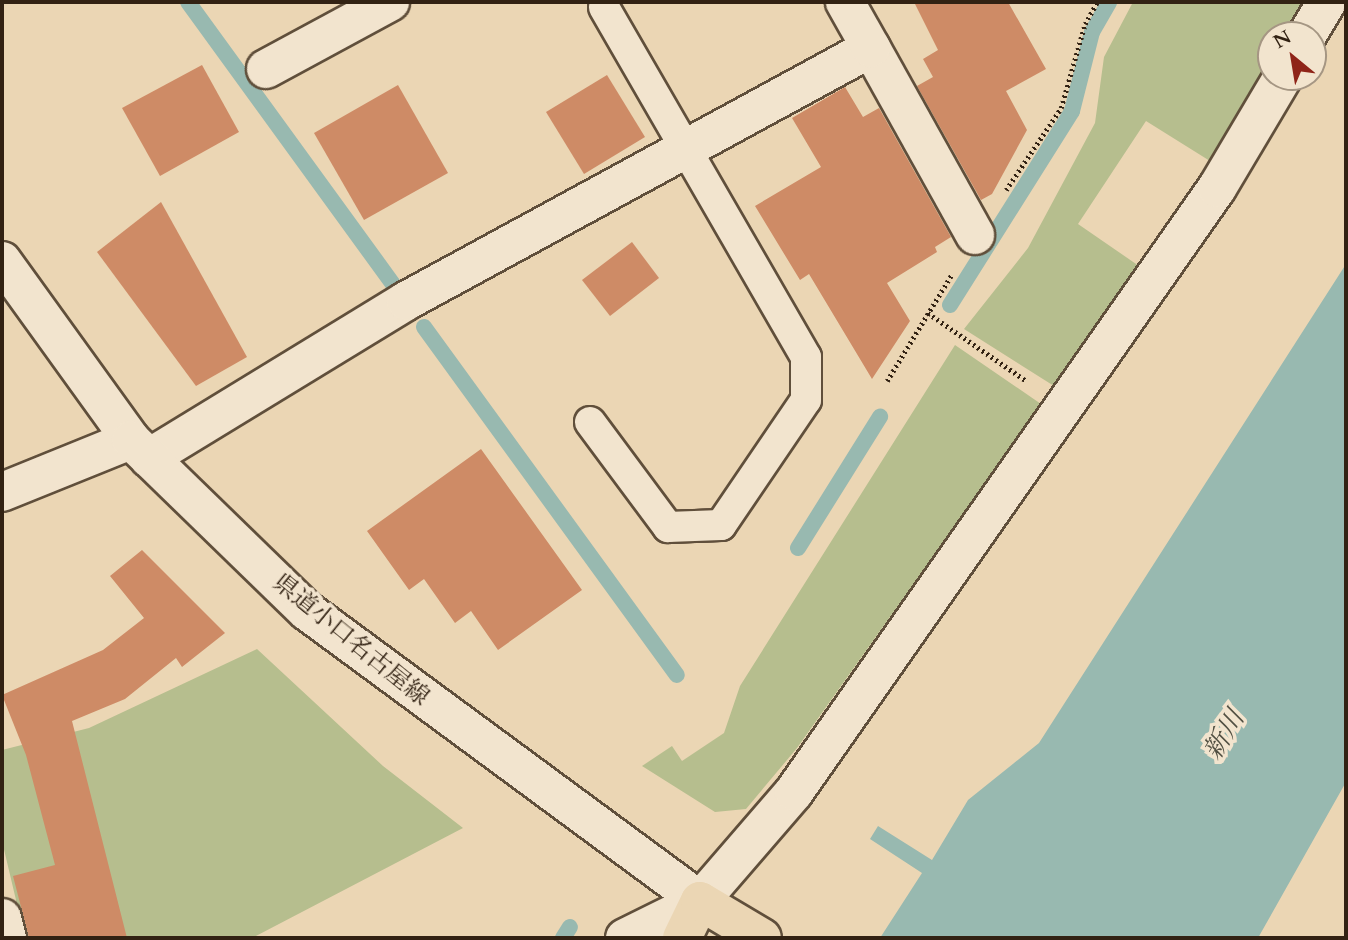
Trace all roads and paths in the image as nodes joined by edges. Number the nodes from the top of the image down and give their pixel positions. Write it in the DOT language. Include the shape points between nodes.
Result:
graph roads {
  1 [pos="390,2"];
  2 [pos="845,2"];
  3 [pos="1327,2"];
  4 [pos="604,7"];
  5 [pos="1315,21"];
  6 [pos="871,48"];
  7 [pos="266,69"];
  8 [pos="1275,91"];
  9 [pos="686,149"];
  10 [pos="975,235"];
  11 [pos="2,261"];
  12 [pos="928,313"];
  13 [pos="1065,406"];
  14 [pos="590,422"];
  15 [pos="140,449"];
  16 [pos="2,492"];
  17 [pos="700,901"];
  18 [pos="2,918"];
  19 [pos="755,934"];
  20 [pos="6,938"];
  21 [pos="625,938"];
  22 [pos="682,938"];
  1 -- 7 [label="street"];
  2 -- 6 [label="street"];
  3 -- 5 [label="street"];
  4 -- 9 [label="lane"];
  6 -- 9 [label="street"];
  6 -- 10 [label="street"];
  8 -- 13 [label="street" via="1217,188"];
  9 -- 14 [label="lane" via="806,357 806,400 721,525 668,527"];
  9 -- 15 [label="street"];
  11 -- 15 [label="street, 県道小口名古屋線"];
  12 -- 13 [label="path"];
  13 -- 17 [label="street" via="794,792"];
  15 -- 16 [label="street"];
  15 -- 17 [label="street, 県道小口名古屋線" via="307,611"];
  17 -- 19 [label="main road"];
  17 -- 21 [label="street"];
  17 -- 22 [label="main road"];
  18 -- 20 [label="street"];
}
